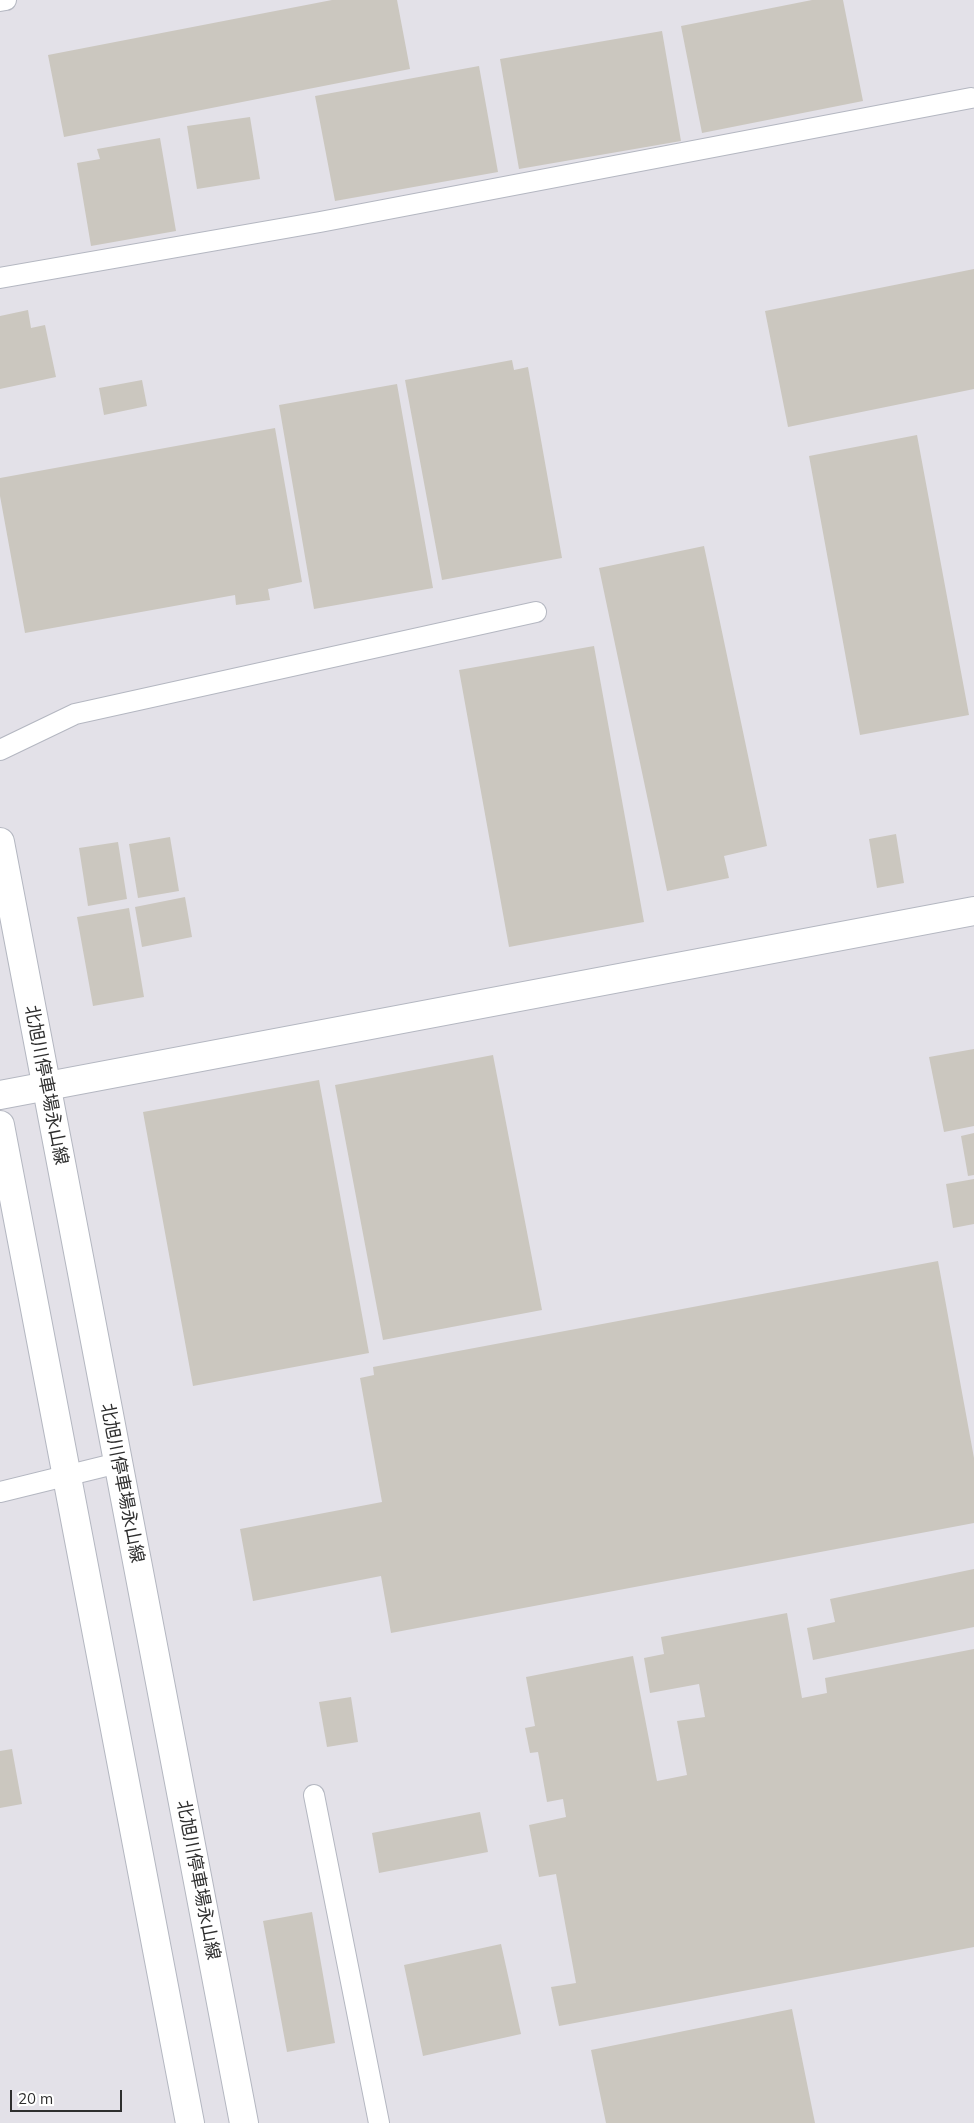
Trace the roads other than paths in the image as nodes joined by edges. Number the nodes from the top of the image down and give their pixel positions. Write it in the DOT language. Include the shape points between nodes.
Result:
graph roads {
  1 [pos="6,0"];
  2 [pos="0,1"];
  3 [pos="971,98"];
  4 [pos="0,278"];
  5 [pos="536,612"];
  6 [pos="0,750"];
  7 [pos="0,842"];
  8 [pos="974,910"];
  9 [pos="46,1087"];
  10 [pos="0,1095"];
  11 [pos="0,1125"];
  12 [pos="118,1463"];
  13 [pos="67,1476"];
  14 [pos="0,1492"];
  15 [pos="314,1795"];
  16 [pos="190,2123"];
  17 [pos="244,2123"];
  18 [pos="378,2123"];
  1 -- 2 [label="lane"];
  3 -- 4 [label="lane" via="329,221"];
  5 -- 6 [label="lane" via="75,714"];
  7 -- 9 [label="main road, 北旭川停車場永山線"];
  8 -- 9 [label="main road"];
  9 -- 10 [label="main road"];
  9 -- 12 [label="main road, 北旭川停車場永山線"];
  11 -- 13 [label="main road"];
  12 -- 13 [label="lane"];
  12 -- 17 [label="main road, 北旭川停車場永山線"];
  13 -- 14 [label="lane"];
  13 -- 16 [label="main road"];
  15 -- 18 [label="lane"];
}
